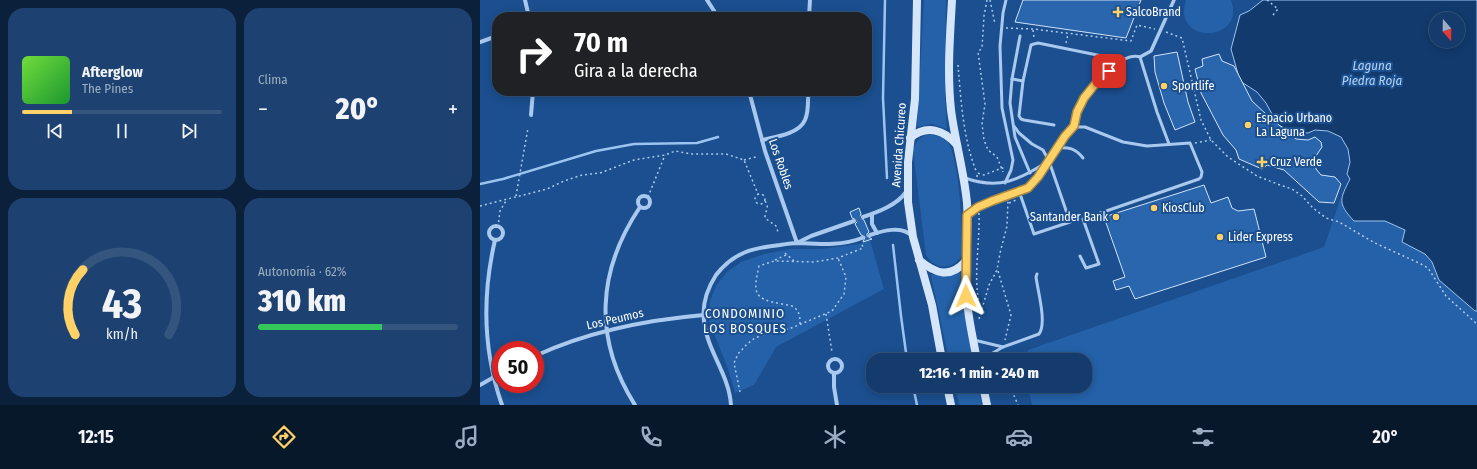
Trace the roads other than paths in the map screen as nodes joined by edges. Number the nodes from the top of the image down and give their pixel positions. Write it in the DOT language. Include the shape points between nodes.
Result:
graph roads {
  1 [pos="525,0"];
  2 [pos="707,0"];
  3 [pos="810,0"];
  4 [pos="917,0"];
  5 [pos="952,0"];
  6 [pos="1006,0"];
  7 [pos="1174,0"];
  8 [pos="528,12"];
  9 [pos="715,12"];
  10 [pos="809,12"];
  11 [pos="1020,36"];
  12 [pos="492,38"];
  13 [pos="480,42"];
  14 [pos="1140,57"];
  15 [pos="1117,63"];
  16 [pos="1012,79"];
  17 [pos="1023,81"];
  18 [pos="533,96"];
  19 [pos="750,96"];
  20 [pos="808,96"];
  21 [pos="531,115"];
  22 [pos="1054,125"];
  23 [pos="1014,126"];
  24 [pos="1074,126"];
  25 [pos="910,138"];
  26 [pos="762,140"];
  27 [pos="1169,144"];
  28 [pos="958,146"];
  29 [pos="1057,148"];
  30 [pos="1083,158"];
  31 [pos="1049,161"];
  32 [pos="1030,173"];
  33 [pos="964,178"];
  34 [pos="1005,183"];
  35 [pos="908,190"];
  36 [pos="1019,191"];
  37 [pos="640,207"];
  38 [pos="872,214"];
  39 [pos="967,215"];
  40 [pos="863,217"];
  41 [pos="854,221"];
  42 [pos="877,233"];
  43 [pos="870,235"];
  44 [pos="913,237"];
  45 [pos="860,238"];
  46 [pos="495,240"];
  47 [pos="797,243"];
  48 [pos="1080,256"];
  49 [pos="919,260"];
  50 [pos="966,261"];
  51 [pos="1037,274"];
  52 [pos="704,315"];
  53 [pos="606,330"];
  54 [pos="973,340"];
  55 [pos="1003,347"];
  56 [pos="544,352"];
  57 [pos="941,353"];
  58 [pos="976,353"];
  59 [pos="993,353"];
  60 [pos="492,366"];
  61 [pos="834,373"];
  62 [pos="492,378"];
  63 [pos="480,385"];
  64 [pos="499,393"];
  65 [pos="948,393"];
  66 [pos="984,393"];
  67 [pos="502,405"];
  68 [pos="635,405"];
  69 [pos="731,405"];
  70 [pos="837,405"];
  71 [pos="951,405"];
  72 [pos="987,405"];
  1 -- 8 [label="street"];
  2 -- 9 [label="street"];
  3 -- 10 [label="street"];
  4 -- 25 [label="main road, Avenida Chicureo" via="915,99"];
  5 -- 28 [label="main road" via="949,85 952,121"];
  6 -- 34 [label="lane" via="1000,46 1002,108 1013,160"];
  7 -- 14 [label="street" via="1150,51"];
  11 -- 16 [label="lane"];
  12 -- 13 [label="street"];
  14 -- 15 [label="lane"];
  14 -- 27 [label="lane"];
  15 -- 17 [label="lane" via="1107,57 1035,44 1031,46"];
  15 -- 24 [label="lane" via="1100,78 1084,98"];
  16 -- 17 [label="lane"];
  16 -- 23 [label="lane" via="1010,103"];
  17 -- 22 [label="lane" via="1020,118"];
  18 -- 21 [label="street"];
  19 -- 26 [label="street, Los Robles"];
  20 -- 26 [label="street" via="803,123 787,133"];
  23 -- 31 [label="lane" via="1032,144 1043,150"];
  23 -- 32 [label="lane" via="1015,137"];
  24 -- 27 [label="lane" via="1085,127 1123,142 1147,146"];
  24 -- 29 [label="lane"];
  25 -- 28 [label="main road" via="922,131 935,130 948,136"];
  25 -- 35 [label="main road, Avenida Chicureo"];
  26 -- 47 [label="street, Los Robles"];
  27 -- 48 [label="lane" via="1190,144 1202,172 1201,177 1083,219 1099,264 1086,268"];
  28 -- 33 [label="main road"];
  29 -- 30 [label="lane" via="1071,148"];
  29 -- 31 [label="lane"];
  31 -- 32 [label="lane"];
  31 -- 36 [label="lane" via="1028,188"];
  31 -- 36 [label="lane" via="1070,222 1034,234"];
  32 -- 34 [label="lane"];
  33 -- 34 [label="lane" via="978,183"];
  33 -- 39 [label="main road"];
  35 -- 38 [label="street" via="902,197"];
  35 -- 44 [label="main road, Avenida Chicureo"];
  36 -- 39 [label="lane" via="978,207"];
  37 -- 37 [label="street" via="639,198 648,196 650,204 644,208"];
  37 -- 53 [label="street" via="617,249 610,270 606,295"];
  38 -- 40 [label="street"];
  38 -- 42 [label="street" via="872,224"];
  39 -- 50 [label="main road"];
  41 -- 47 [label="street"];
  42 -- 43 [label="street"];
  42 -- 44 [label="street" via="900,230 910,233"];
  44 -- 49 [label="main road, Avenida Chicureo"];
  45 -- 47 [label="street" via="812,245"];
  46 -- 46 [label="street" via="503,235 498,227 494,227 490,233 491,238"];
  46 -- 60 [label="street" via="488,274 486,302"];
  47 -- 52 [label="street" via="751,249 733,259 713,281 706,296"];
  49 -- 50 [label="main road" via="931,269 943,273 955,270"];
  49 -- 57 [label="main road, Avenida Chicureo" via="933,310"];
  50 -- 54 [label="main road" via="966,296"];
  51 -- 55 [label="lane" via="1042,330 1039,334"];
  52 -- 53 [label="street, Los Peumos" via="654,320"];
  52 -- 69 [label="street" via="707,337 724,374"];
  53 -- 56 [label="street, Los Peumos"];
  53 -- 68 [label="street" via="617,370"];
  54 -- 55 [label="lane"];
  54 -- 58 [label="main road"];
  55 -- 59 [label="lane"];
  61 -- 70 [label="street"];
  62 -- 63 [label="street"];
  64 -- 67 [label="street"];
  65 -- 71 [label="main road"];
  66 -- 72 [label="main road"];
}
